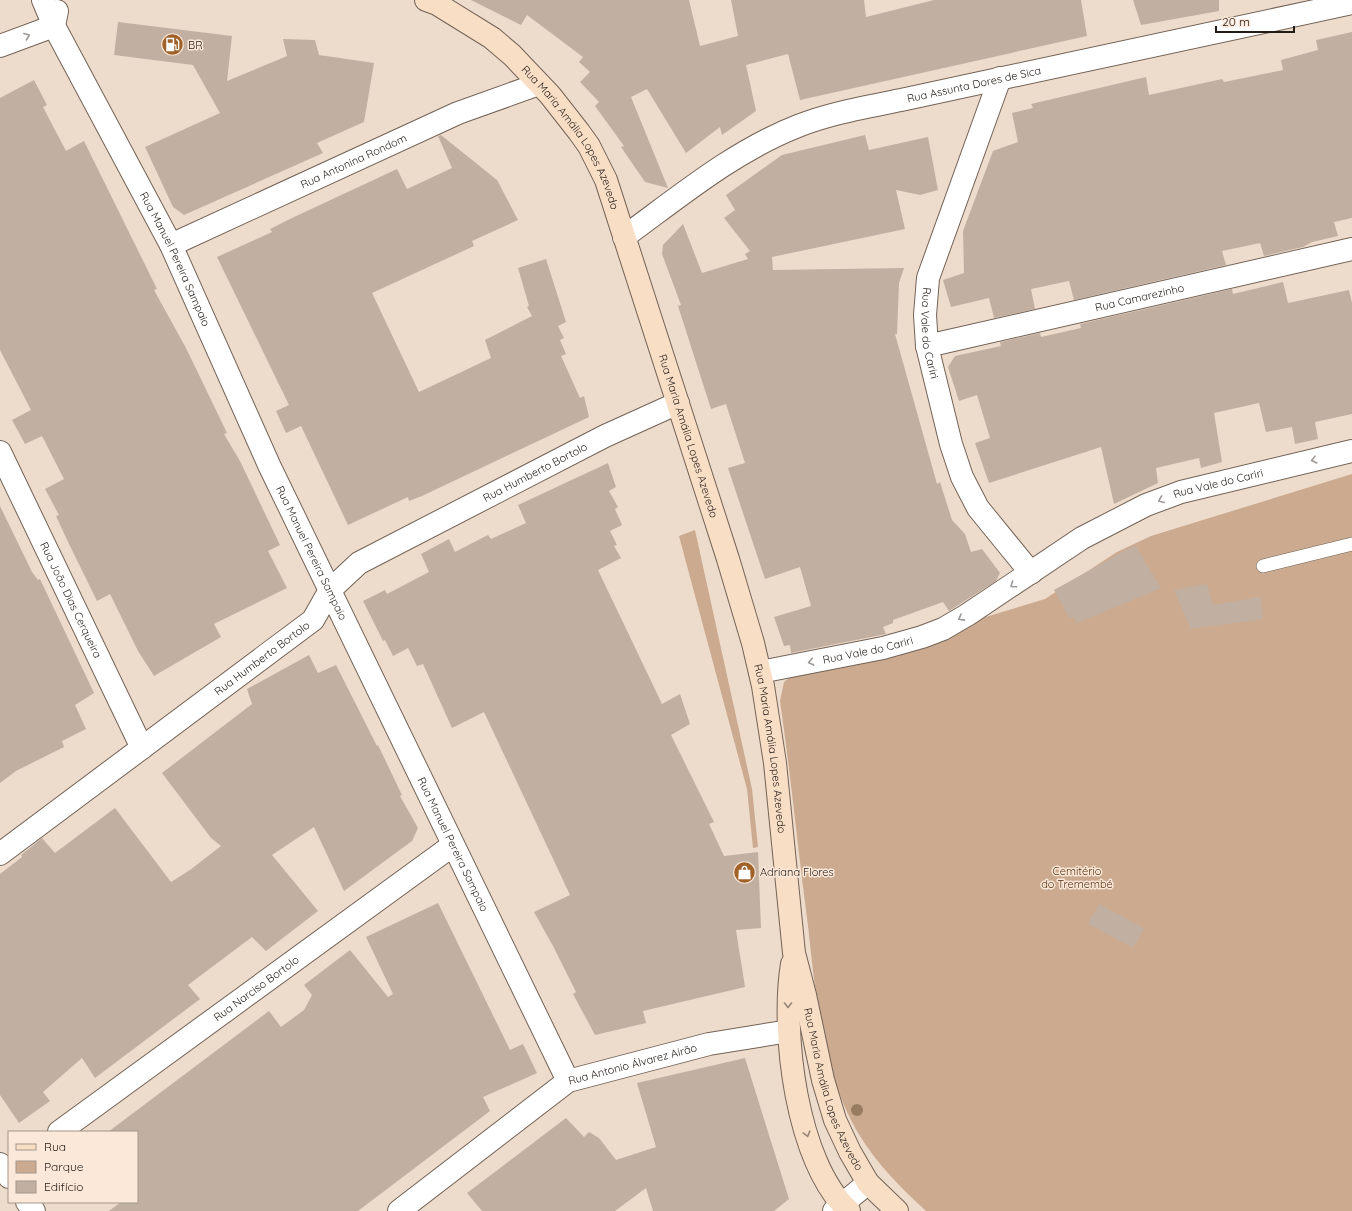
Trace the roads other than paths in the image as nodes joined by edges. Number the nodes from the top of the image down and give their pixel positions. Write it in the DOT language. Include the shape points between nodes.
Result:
graph roads {
  1 [pos="43,0"];
  2 [pos="59,0"];
  3 [pos="433,1"];
  4 [pos="1352,3"];
  5 [pos="54,26"];
  6 [pos="0,46"];
  7 [pos="1000,78"];
  8 [pos="539,84"];
  9 [pos="624,237"];
  10 [pos="171,245"];
  11 [pos="1352,249"];
  12 [pos="927,346"];
  13 [pos="678,403"];
  14 [pos="1352,451"];
  15 [pos="0,452"];
  16 [pos="1352,544"];
  17 [pos="1264,566"];
  18 [pos="1031,573"];
  19 [pos="330,590"];
  20 [pos="760,672"];
  21 [pos="142,748"];
  22 [pos="453,844"];
  23 [pos="0,854"];
  24 [pos="794,953"];
  25 [pos="789,1031"];
  26 [pos="568,1081"];
  27 [pos="60,1131"];
  28 [pos="868,1183"];
  29 [pos="842,1209"];
  30 [pos="399,1211"];
  31 [pos="897,1211"];
  1 -- 5 [label="street, Rua Manuel Pereira Sampaio"];
  2 -- 5 [label="street"];
  3 -- 8 [label="main road, Rua Maria Amália Lopes Azevedo" via="492,38"];
  4 -- 7 [label="street, Rua Assunta Dores de Sica"];
  6 -- 5 [label="street, one-way"];
  5 -- 10 [label="street, Rua Manuel Pereira Sampaio"];
  7 -- 9 [label="street, Rua Assunta Dores de Sica" via="843,113 798,126 758,145 712,173"];
  7 -- 12 [label="street, Rua Vale do Cariri" via="928,278 925,315"];
  8 -- 9 [label="main road, Rua Maria Amália Lopes Azevedo" via="563,110 589,146 606,180"];
  8 -- 10 [label="street, Rua Antonina Rondom" via="458,113"];
  9 -- 13 [label="main road, Rua Maria Amália Lopes Azevedo"];
  10 -- 19 [label="street, Rua Manuel Pereira Sampaio" via="269,465"];
  11 -- 12 [label="street, Rua Camarezinho"];
  12 -- 18 [label="street, Rua Vale do Cariri" via="951,444 962,477 978,508"];
  13 -- 19 [label="street, Rua Humberto Bortolo" via="605,436 359,563"];
  13 -- 20 [label="main road, Rua Maria Amália Lopes Azevedo" via="728,559"];
  14 -- 18 [label="street, Rua Vale do Cariri, one-way" via="1181,492 1146,505 1082,538"];
  15 -- 21 [label="street, Rua João Dias Cerqueira"];
  16 -- 17 [label="lane"];
  18 -- 20 [label="street, Rua Vale do Cariri, one-way" via="967,615 943,629 922,637 883,648"];
  19 -- 21 [label="street, Rua Humberto Bortolo" via="313,620"];
  19 -- 22 [label="street, Rua Manuel Pereira Sampaio"];
  20 -- 24 [label="main road, Rua Maria Amália Lopes Azevedo" via="775,764"];
  21 -- 23 [label="street, Rua Humberto Bortolo"];
  22 -- 26 [label="street, Rua Manuel Pereira Sampaio"];
  22 -- 27 [label="street, Rua Narciso Bortolo"];
  24 -- 25 [label="main road, Rua Maria Amália Lopes Azevedo, one-way" via="789,983"];
  24 -- 28 [label="main road, Rua Maria Amália Lopes Azevedo" via="823,1080 835,1120"];
  25 -- 26 [label="street, Rua Antonio Álvarez Airão" via="709,1044"];
  25 -- 29 [label="main road, Rua Maria Amália Lopes Azevedo, one-way" via="798,1100 810,1142 819,1170"];
  26 -- 30 [label="street, Rua Antonio Álvarez Airão"];
  28 -- 29 [label="street"];
  28 -- 31 [label="main road, Rua Maria Amália Lopes Azevedo"];
}
